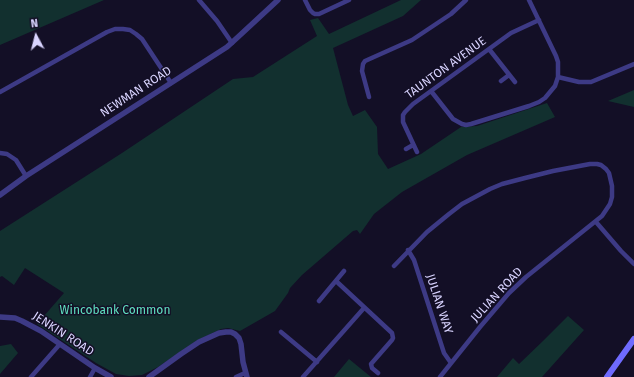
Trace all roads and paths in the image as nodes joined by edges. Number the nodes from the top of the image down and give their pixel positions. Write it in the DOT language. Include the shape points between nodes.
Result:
graph roads {
  1 [pos="199,0"];
  2 [pos="278,0"];
  3 [pos="305,0"];
  4 [pos="349,0"];
  5 [pos="466,0"];
  6 [pos="529,0"];
  7 [pos="539,20"];
  8 [pos="232,43"];
  9 [pos="489,49"];
  10 [pos="634,64"];
  11 [pos="509,75"];
  12 [pos="558,78"];
  13 [pos="501,81"];
  14 [pos="515,82"];
  15 [pos="171,83"];
  16 [pos="431,91"];
  17 [pos="0,92"];
  18 [pos="369,97"];
  19 [pos="413,146"];
  20 [pos="406,149"];
  21 [pos="417,152"];
  22 [pos="0,153"];
  23 [pos="26,176"];
  24 [pos="0,195"];
  25 [pos="596,222"];
  26 [pos="408,250"];
  27 [pos="634,264"];
  28 [pos="394,266"];
  29 [pos="344,271"];
  30 [pos="336,281"];
  31 [pos="319,301"];
  32 [pos="364,308"];
  33 [pos="0,317"];
  34 [pos="281,332"];
  35 [pos="634,339"];
  36 [pos="60,344"];
  37 [pos="317,362"];
  38 [pos="451,363"];
  39 [pos="95,368"];
  40 [pos="378,373"];
  41 [pos="246,375"];
  42 [pos="31,377"];
  43 [pos="90,377"];
  44 [pos="111,377"];
  45 [pos="149,377"];
  46 [pos="236,377"];
  47 [pos="303,377"];
  48 [pos="440,377"];
  49 [pos="607,377"];
  1 -- 8 [label="street"];
  2 -- 8 [label="street, NEWMAN ROAD"];
  3 -- 4 [label="street" via="313,14 319,14"];
  5 -- 18 [label="street" via="451,14 412,40 365,62 362,71"];
  6 -- 7 [label="street"];
  7 -- 9 [label="street, TAUNTON AVENUE" via="511,33"];
  7 -- 12 [label="street" via="558,62"];
  8 -- 15 [label="street, NEWMAN ROAD"];
  9 -- 11 [label="street"];
  9 -- 16 [label="street, TAUNTON AVENUE"];
  10 -- 12 [label="street" via="591,82"];
  11 -- 13 [label="street"];
  11 -- 14 [label="street"];
  12 -- 16 [label="street" via="551,92 540,102 466,125 453,119"];
  15 -- 17 [label="street" via="142,39 130,30 115,29"];
  15 -- 23 [label="street, NEWMAN ROAD"];
  16 -- 19 [label="street, TAUNTON AVENUE" via="403,115 403,122"];
  19 -- 20 [label="street"];
  19 -- 21 [label="street, TAUNTON AVENUE"];
  22 -- 23 [label="street" via="16,160"];
  23 -- 24 [label="street, NEWMAN ROAD"];
  25 -- 26 [label="street, JULIAN ROAD" via="610,204 612,197 609,173 597,164 553,171 490,189 462,204"];
  25 -- 27 [label="street"];
  25 -- 38 [label="street, JULIAN ROAD" via="509,293"];
  26 -- 28 [label="street, JULIAN ROAD"];
  26 -- 38 [label="street, JULIAN WAY" via="414,260 444,352"];
  29 -- 30 [label="street"];
  30 -- 31 [label="street"];
  30 -- 32 [label="street"];
  32 -- 37 [label="street"];
  32 -- 40 [label="street" via="393,335 392,340 371,364"];
  33 -- 36 [label="street, JENKIN ROAD" via="22,321"];
  34 -- 37 [label="street"];
  35 -- 49 [label="main road"];
  36 -- 39 [label="street, JENKIN ROAD"];
  36 -- 42 [label="street"];
  37 -- 47 [label="street"];
  38 -- 48 [label="street, JULIAN ROAD"];
  39 -- 43 [label="street"];
  39 -- 44 [label="street, JENKIN ROAD"];
  41 -- 45 [label="street" via="239,338 231,332 226,332 199,342"];
  41 -- 46 [label="street"];
}
